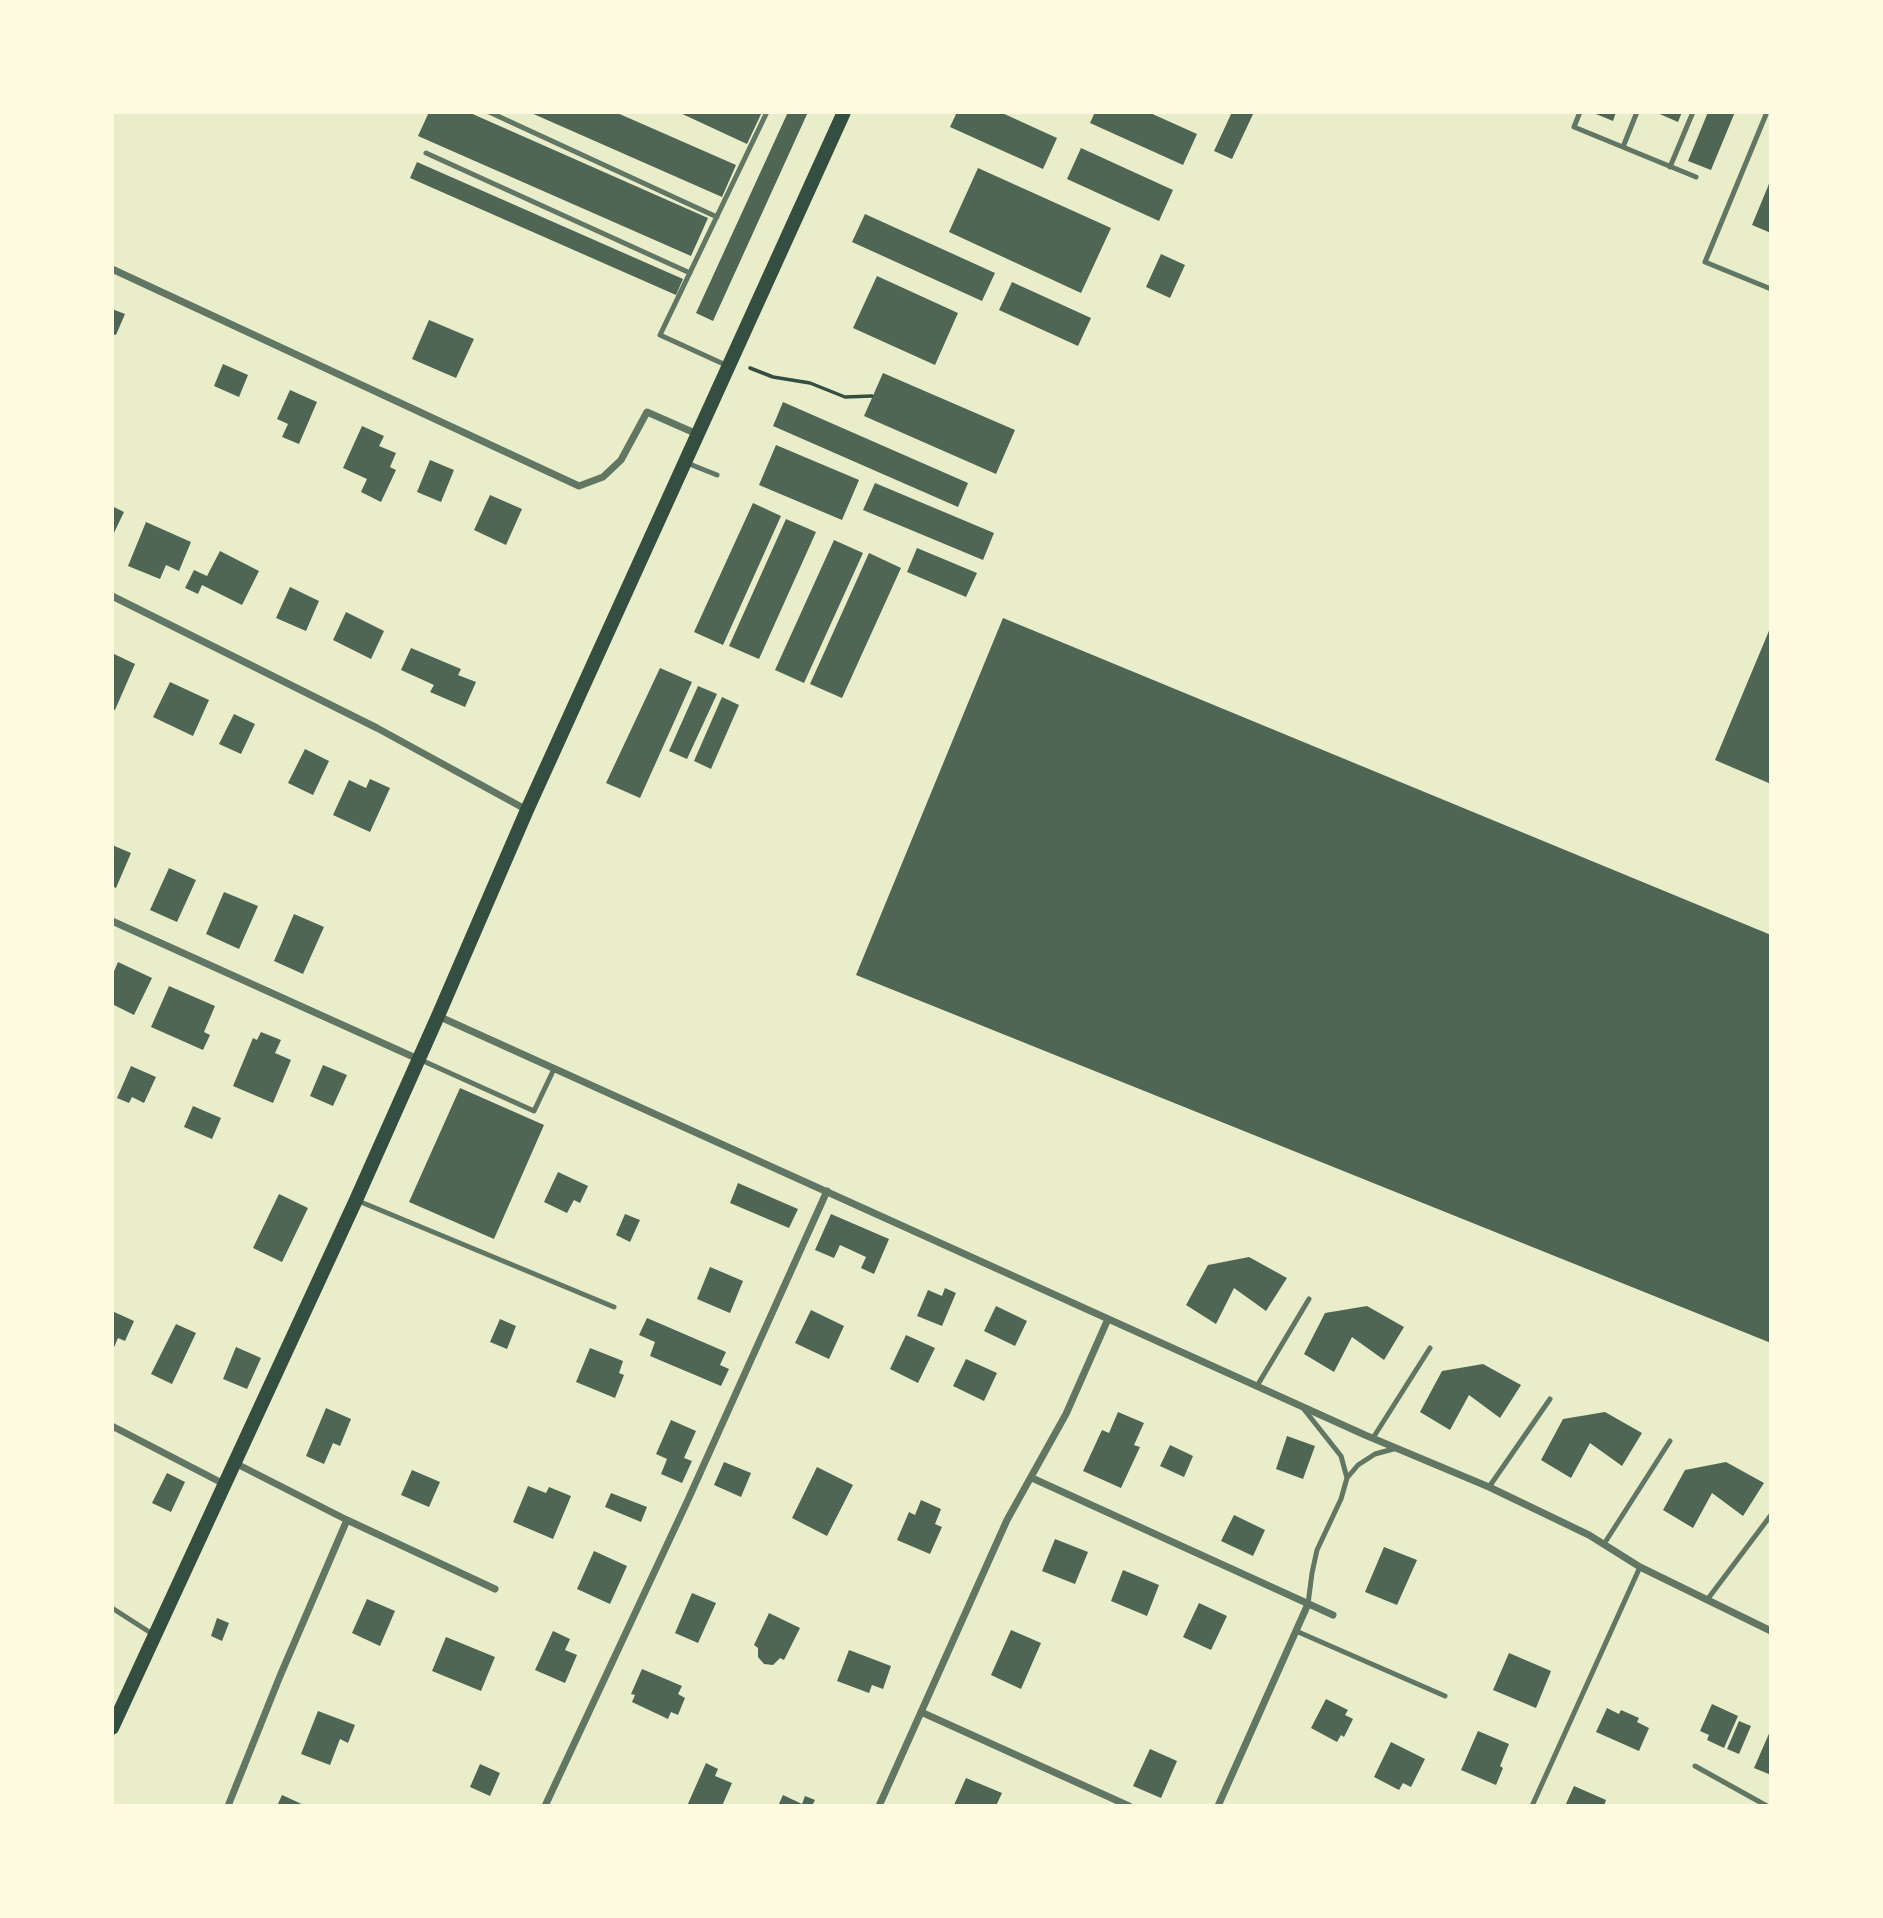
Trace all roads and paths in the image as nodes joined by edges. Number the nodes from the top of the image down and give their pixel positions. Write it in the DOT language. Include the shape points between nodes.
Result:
graph roads {
  1 [pos="489,112"];
  2 [pos="767,112"];
  3 [pos="844,112"];
  4 [pos="1580,112"];
  5 [pos="1637,112"];
  6 [pos="1693,112"];
  7 [pos="1767,112"];
  8 [pos="1623,147"];
  9 [pos="426,153"];
  10 [pos="1671,167"];
  11 [pos="1696,177"];
  12 [pos="717,217"];
  13 [pos="112,269"];
  14 [pos="690,274"];
  15 [pos="1771,289"];
  16 [pos="728,366"];
  17 [pos="750,368"];
  18 [pos="873,396"];
  19 [pos="697,434"];
  20 [pos="684,461"];
  21 [pos="717,475"];
  22 [pos="112,596"];
  23 [pos="527,810"];
  24 [pos="112,921"];
  25 [pos="438,1016"];
  26 [pos="418,1059"];
  27 [pos="554,1069"];
  28 [pos="827,1191"];
  29 [pos="356,1200"];
  30 [pos="1309,1299"];
  31 [pos="614,1307"];
  32 [pos="1108,1319"];
  33 [pos="1430,1348"];
  34 [pos="1257,1386"];
  35 [pos="1550,1399"];
  36 [pos="1302,1406"];
  37 [pos="112,1426"];
  38 [pos="1373,1438"];
  39 [pos="1670,1441"];
  40 [pos="1397,1448"];
  41 [pos="234,1463"];
  42 [pos="1031,1478"];
  43 [pos="1347,1478"];
  44 [pos="225,1484"];
  45 [pos="1489,1487"];
  46 [pos="1771,1515"];
  47 [pos="347,1520"];
  48 [pos="1604,1544"];
  49 [pos="1640,1567"];
  50 [pos="495,1588"];
  51 [pos="1707,1600"];
  52 [pos="1308,1604"];
  53 [pos="112,1608"];
  54 [pos="1333,1615"];
  55 [pos="1296,1631"];
  56 [pos="1771,1631"];
  57 [pos="155,1635"];
  58 [pos="1445,1696"];
  59 [pos="921,1712"];
  60 [pos="112,1728"];
  61 [pos="1695,1766"];
  62 [pos="228,1806"];
  63 [pos="545,1806"];
  64 [pos="879,1806"];
  65 [pos="1129,1806"];
  66 [pos="1218,1806"];
  67 [pos="1532,1806"];
  68 [pos="1767,1806"];
  1 -- 12 [label="lane"];
  2 -- 12 [label="lane"];
  3 -- 16 [label="main road"];
  4 -- 8 [label="lane" via="1574,127"];
  5 -- 8 [label="lane"];
  6 -- 10 [label="lane"];
  7 -- 15 [label="lane" via="1705,262"];
  8 -- 10 [label="lane"];
  9 -- 14 [label="lane"];
  10 -- 11 [label="lane"];
  12 -- 14 [label="lane"];
  13 -- 19 [label="street" via="579,485 603,477 621,460 647,412"];
  14 -- 16 [label="lane" via="660,335"];
  16 -- 19 [label="main road"];
  17 -- 18 [label="path" via="845,397"];
  19 -- 20 [label="main road"];
  20 -- 21 [label="lane"];
  20 -- 23 [label="main road"];
  22 -- 23 [label="street" via="377,727"];
  23 -- 25 [label="main road"];
  24 -- 26 [label="street"];
  25 -- 26 [label="main road"];
  25 -- 27 [label="street"];
  26 -- 27 [label="lane" via="534,1111"];
  26 -- 29 [label="main road"];
  27 -- 28 [label="street"];
  28 -- 32 [label="street"];
  28 -- 63 [label="street"];
  29 -- 31 [label="lane"];
  29 -- 41 [label="main road"];
  30 -- 34 [label="lane"];
  32 -- 34 [label="street"];
  32 -- 42 [label="street" via="1066,1414"];
  33 -- 38 [label="lane"];
  34 -- 36 [label="street"];
  35 -- 45 [label="lane"];
  36 -- 38 [label="street"];
  36 -- 43 [label="lane" via="1341,1456"];
  37 -- 44 [label="street"];
  38 -- 40 [label="street"];
  39 -- 48 [label="lane"];
  40 -- 43 [label="lane" via="1375,1454"];
  40 -- 45 [label="street"];
  41 -- 44 [label="main road"];
  41 -- 47 [label="street"];
  42 -- 52 [label="street"];
  42 -- 59 [label="street" via="1007,1520"];
  43 -- 52 [label="lane" via="1317,1550"];
  44 -- 57 [label="main road"];
  45 -- 48 [label="street"];
  46 -- 51 [label="lane"];
  47 -- 50 [label="street"];
  47 -- 62 [label="street"];
  48 -- 49 [label="street"];
  49 -- 51 [label="street"];
  49 -- 67 [label="lane"];
  51 -- 56 [label="street"];
  52 -- 54 [label="street"];
  52 -- 55 [label="street"];
  53 -- 57 [label="lane"];
  55 -- 58 [label="lane"];
  55 -- 66 [label="street"];
  57 -- 60 [label="main road"];
  59 -- 64 [label="street"];
  59 -- 65 [label="street"];
  61 -- 68 [label="lane"];
}
